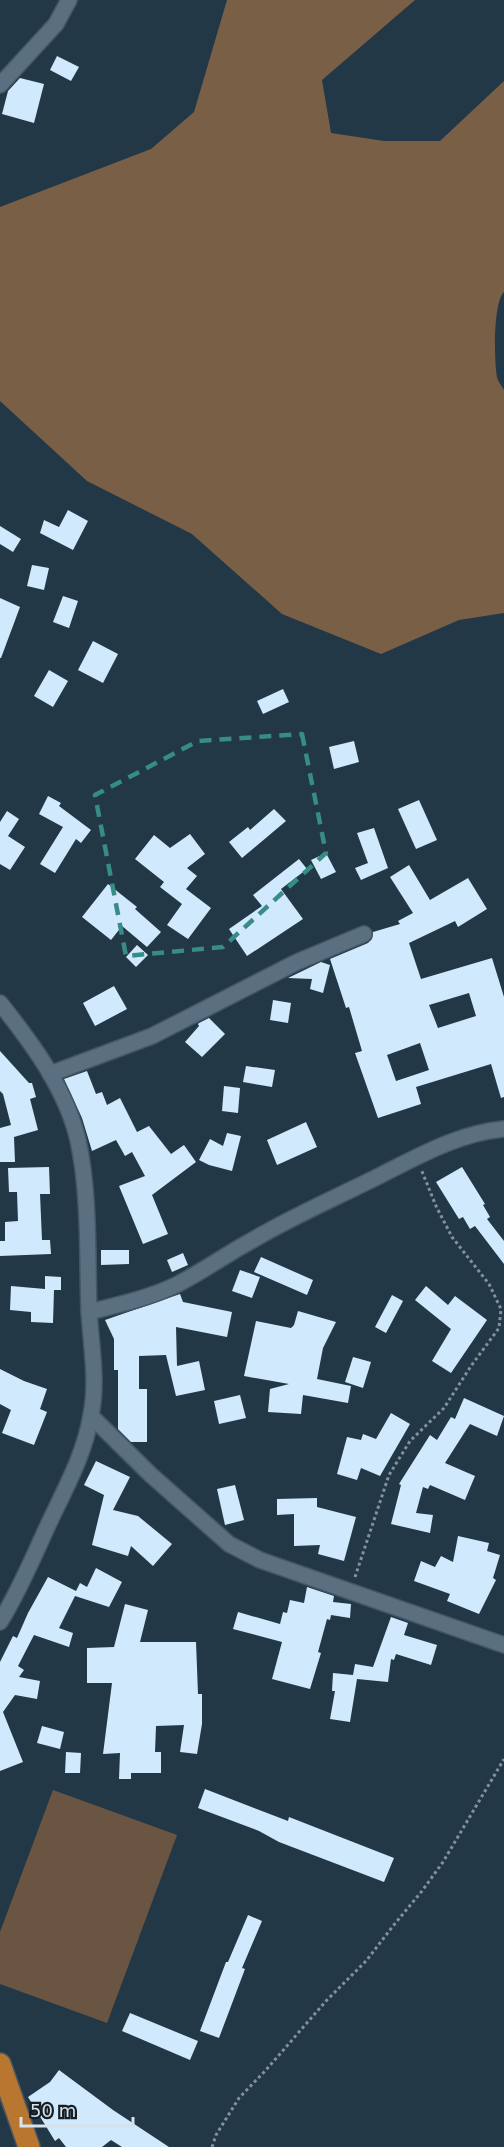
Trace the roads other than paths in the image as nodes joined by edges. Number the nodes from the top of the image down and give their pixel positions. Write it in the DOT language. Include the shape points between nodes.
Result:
graph roads {
  1 [pos="69,0"];
  2 [pos="0,85"];
  3 [pos="364,934"];
  4 [pos="0,1003"];
  5 [pos="50,1074"];
  6 [pos="504,1129"];
  7 [pos="89,1312"];
  8 [pos="91,1416"];
  9 [pos="0,1622"];
  10 [pos="504,1645"];
  11 [pos="0,2064"];
  12 [pos="29,2147"];
  1 -- 2 [label="street" via="56,24"];
  3 -- 5 [label="street" via="297,962 152,1036"];
  4 -- 5 [label="street"];
  5 -- 7 [label="street" via="65,1105 84,1177"];
  6 -- 7 [label="street" via="455,1140 421,1156 251,1240 174,1286"];
  7 -- 8 [label="street" via="94,1364"];
  8 -- 9 [label="street" via="70,1481"];
  8 -- 10 [label="street" via="229,1544 260,1560"];
  11 -- 12 [label="highway"];
}
